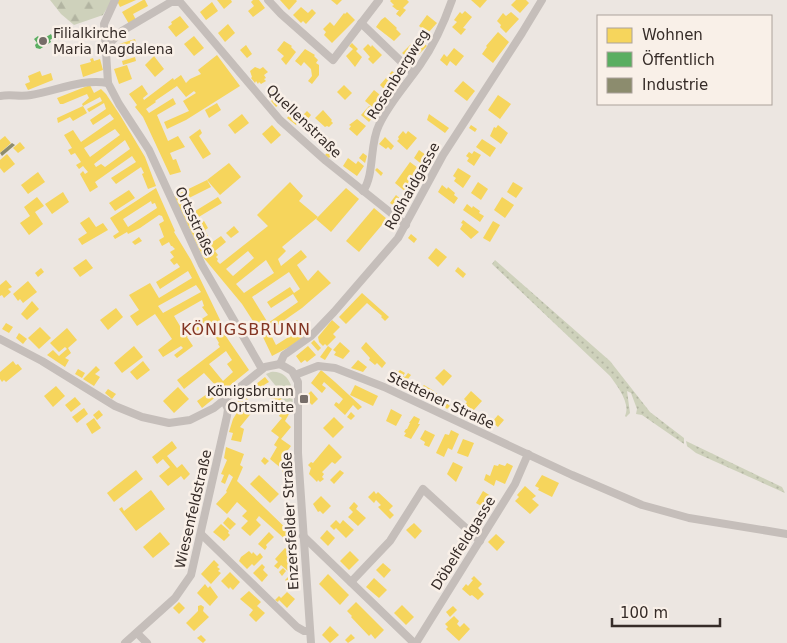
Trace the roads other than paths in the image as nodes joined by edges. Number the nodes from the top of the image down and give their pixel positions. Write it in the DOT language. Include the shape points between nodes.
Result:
graph roads {
  1 [pos="115,0"];
  2 [pos="268,0"];
  3 [pos="367,0"];
  4 [pos="452,0"];
  5 [pos="542,0"];
  6 [pos="376,3"];
  7 [pos="361,23"];
  8 [pos="106,52"];
  9 [pos="413,74"];
  10 [pos="108,83"];
  11 [pos="0,96"];
  12 [pos="363,192"];
  13 [pos="406,225"];
  14 [pos="0,338"];
  15 [pos="280,364"];
  16 [pos="262,369"];
  17 [pos="295,375"];
  18 [pos="224,401"];
  19 [pos="528,454"];
  20 [pos="201,534"];
  21 [pos="787,534"];
  22 [pos="303,536"];
  23 [pos="480,541"];
  24 [pos="351,582"];
  25 [pos="310,631"];
  26 [pos="137,633"];
  27 [pos="125,643"];
  28 [pos="147,643"];
  29 [pos="311,643"];
  30 [pos="415,643"];
  1 -- 8 [label="street" via="104,24"];
  2 -- 7 [label="street" via="333,60"];
  3 -- 6 [label="street"];
  4 -- 9 [label="street, Rosenbergweg" via="438,34"];
  5 -- 13 [label="street, Roßhaidgasse" via="443,155"];
  6 -- 7 [label="street"];
  7 -- 9 [label="street"];
  8 -- 10 [label="street"];
  8 -- 12 [label="street, Quellenstraße" via="122,31 177,1 274,114"];
  9 -- 12 [label="street, Rosenbergweg" via="388,108 377,130"];
  10 -- 11 [label="street" via="90,81 28,96"];
  10 -- 16 [label="street, Ortsstraße" via="149,150 202,265"];
  12 -- 13 [label="street, Quellenstraße"];
  13 -- 15 [label="street, Roßhaidgasse" via="343,302 310,336 284,355"];
  14 -- 18 [label="street" via="115,406 151,420 182,422"];
  15 -- 16 [label="street"];
  15 -- 17 [label="street"];
  16 -- 18 [label="street"];
  17 -- 19 [label="street, Stettener Straße" via="318,366 349,373"];
  17 -- 22 [label="street, Enzersfelder Straße" via="298,382"];
  18 -- 20 [label="street, Wiesenfeldstraße" via="227,416"];
  19 -- 21 [label="street, Stettener Straße" via="642,505 690,518"];
  19 -- 23 [label="street, Döbelfeldgasse" via="515,484"];
  20 -- 25 [label="street" via="297,627"];
  20 -- 26 [label="street, Wiesenfeldstraße" via="194,569 184,586"];
  22 -- 24 [label="street, Döbelfeldgasse"];
  22 -- 25 [label="street, Enzersfelder Straße"];
  23 -- 24 [label="street" via="423,489 390,541"];
  23 -- 30 [label="street, Döbelfeldgasse"];
  24 -- 30 [label="street, Döbelfeldgasse"];
  25 -- 29 [label="street, Enzersfelder Straße"];
  26 -- 27 [label="street, Wiesenfeldstraße"];
  26 -- 28 [label="street"];
}
